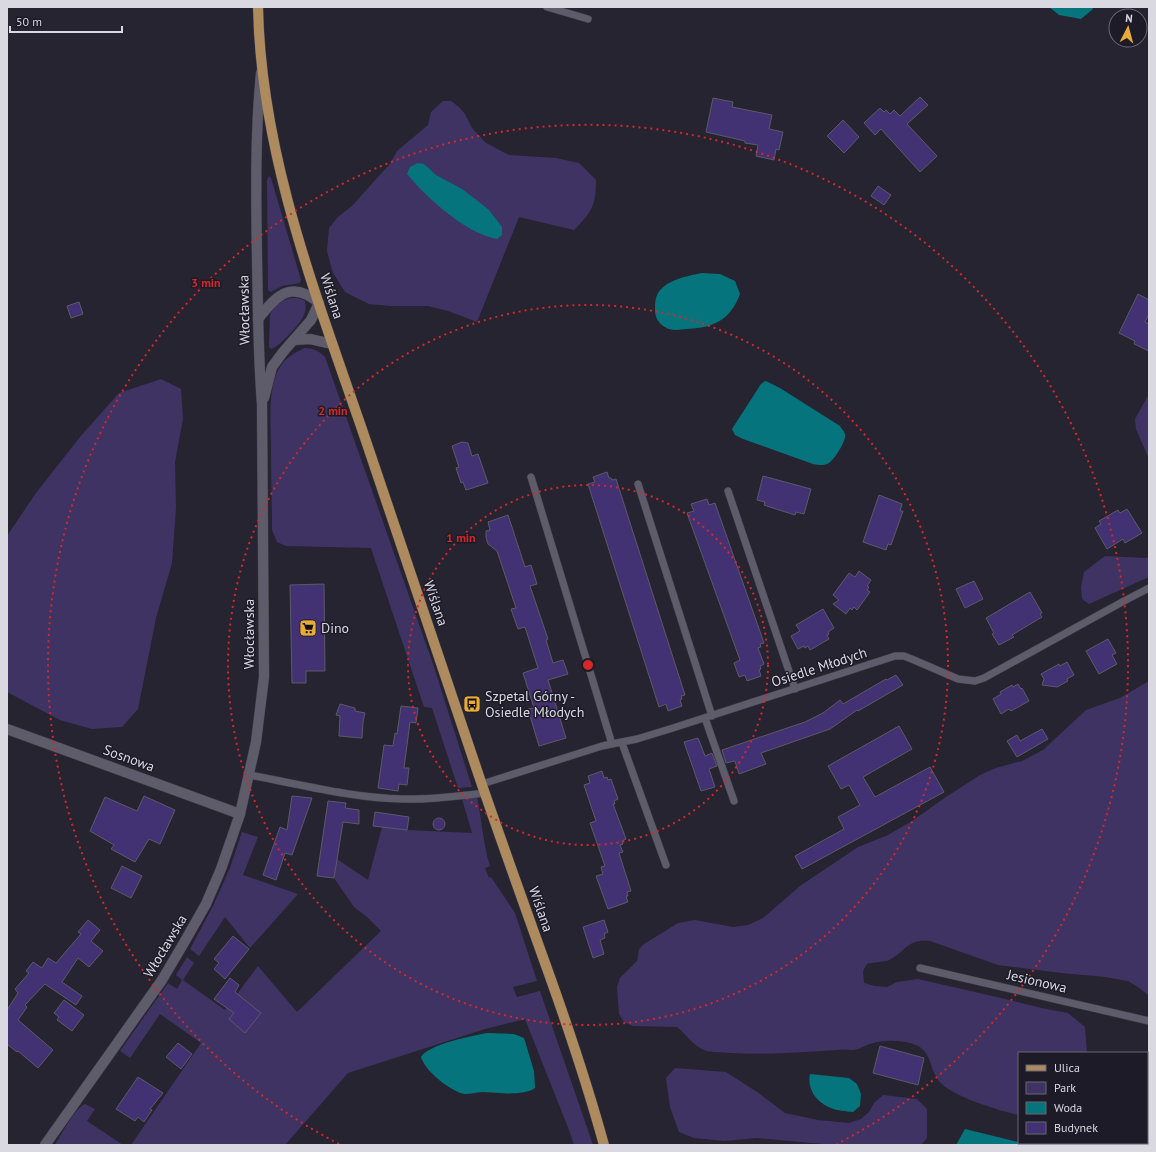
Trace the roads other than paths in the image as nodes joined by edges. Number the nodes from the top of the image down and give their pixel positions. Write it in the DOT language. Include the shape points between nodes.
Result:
graph roads {
  1 [pos="258,7"];
  2 [pos="547,7"];
  3 [pos="588,19"];
  4 [pos="261,65"];
  5 [pos="319,303"];
  6 [pos="258,319"];
  7 [pos="294,340"];
  8 [pos="332,344"];
  9 [pos="262,404"];
  10 [pos="531,476"];
  11 [pos="638,484"];
  12 [pos="728,491"];
  13 [pos="1149,588"];
  14 [pos="795,689"];
  15 [pos="709,717"];
  16 [pos="7,729"];
  17 [pos="622,743"];
  18 [pos="612,744"];
  19 [pos="249,775"];
  20 [pos="482,784"];
  21 [pos="485,794"];
  22 [pos="734,801"];
  23 [pos="240,814"];
  24 [pos="666,864"];
  25 [pos="920,968"];
  26 [pos="1149,1021"];
  27 [pos="45,1145"];
  28 [pos="604,1145"];
  1 -- 4 [label="main road, Wiślana"];
  2 -- 3 [label="lane"];
  4 -- 5 [label="main road, Wiślana" via="279,170"];
  4 -- 6 [label="main road, Włocławska" via="257,112 256,192"];
  5 -- 6 [label="main road" via="299,292 286,293 274,300"];
  5 -- 7 [label="main road" via="311,320"];
  5 -- 8 [label="main road, Wiślana"];
  6 -- 9 [label="main road, Włocławska"];
  7 -- 8 [label="main road" via="310,339"];
  7 -- 9 [label="main road" via="272,367"];
  8 -- 20 [label="main road, Wiślana"];
  9 -- 19 [label="main road, Włocławska" via="264,677"];
  10 -- 18 [label="lane"];
  11 -- 15 [label="lane"];
  12 -- 14 [label="lane"];
  13 -- 14 [label="lane, Osiedle Młodych" via="975,681 958,679 909,658 894,656"];
  14 -- 15 [label="lane, Osiedle Młodych"];
  15 -- 17 [label="lane, Osiedle Młodych"];
  15 -- 22 [label="lane"];
  16 -- 23 [label="main road, Sosnowa"];
  17 -- 18 [label="lane, Osiedle Młodych"];
  17 -- 24 [label="lane"];
  18 -- 20 [label="lane, Osiedle Młodych"];
  19 -- 21 [label="lane" via="369,796 403,799"];
  19 -- 23 [label="main road, Włocławska"];
  20 -- 21 [label="main road, Wiślana"];
  21 -- 28 [label="main road, Wiślana" via="564,1018"];
  23 -- 27 [label="main road, Włocławska" via="221,869 186,941 162,980"];
  25 -- 26 [label="lane, Jesionowa"];
}
